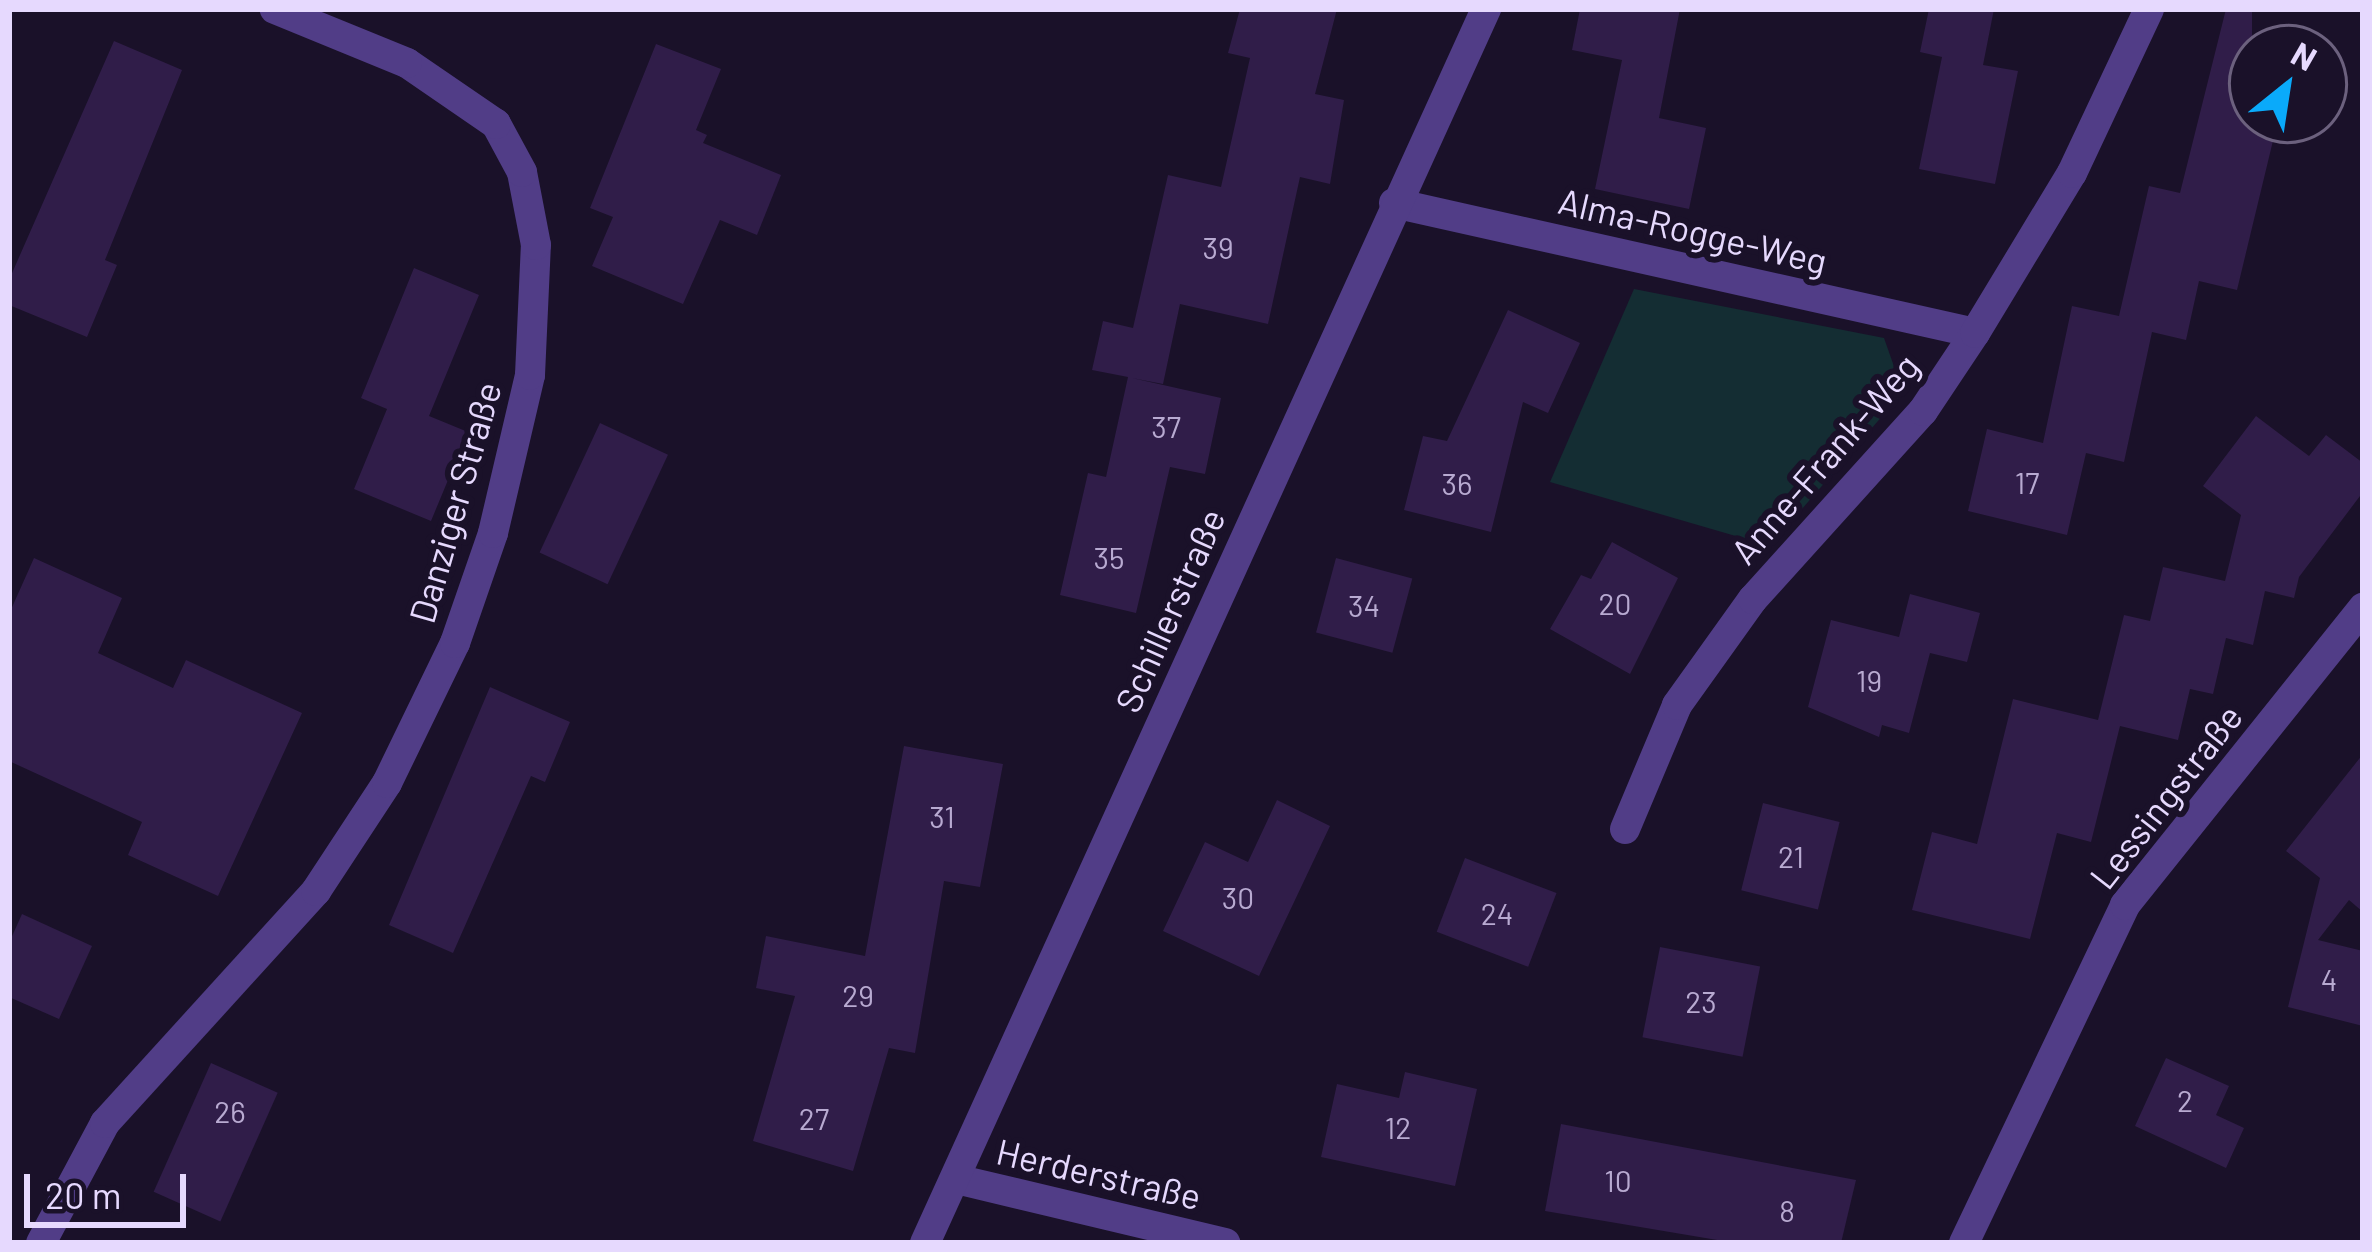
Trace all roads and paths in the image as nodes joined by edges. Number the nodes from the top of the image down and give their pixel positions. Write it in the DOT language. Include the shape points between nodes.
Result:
graph roads {
  1 [pos="274,9"];
  2 [pos="1486,9"];
  3 [pos="2149,9"];
  4 [pos="1394,203"];
  5 [pos="1975,333"];
  6 [pos="2363,608"];
  7 [pos="1625,829"];
  8 [pos="956,1179"];
  9 [pos="41,1243"];
  10 [pos="925,1243"];
  11 [pos="1225,1243"];
  12 [pos="1964,1243"];
  1 -- 9 [label="street, Danziger Straße" via="406,63 496,124 522,172 536,245 530,375 493,533 455,644 387,783 316,891 105,1123"];
  2 -- 4 [label="street, Schillerstraße"];
  3 -- 5 [label="street, Anne-Frank-Weg" via="2072,173"];
  4 -- 5 [label="street, Alma-Rogge-Weg"];
  4 -- 8 [label="street, Schillerstraße"];
  5 -- 7 [label="street, Anne-Frank-Weg" via="1924,411 1753,599 1690,688"];
  6 -- 12 [label="street, Lessingstraße" via="2125,905"];
  8 -- 10 [label="street, Schillerstraße"];
  8 -- 11 [label="street, Herderstraße"];
}
